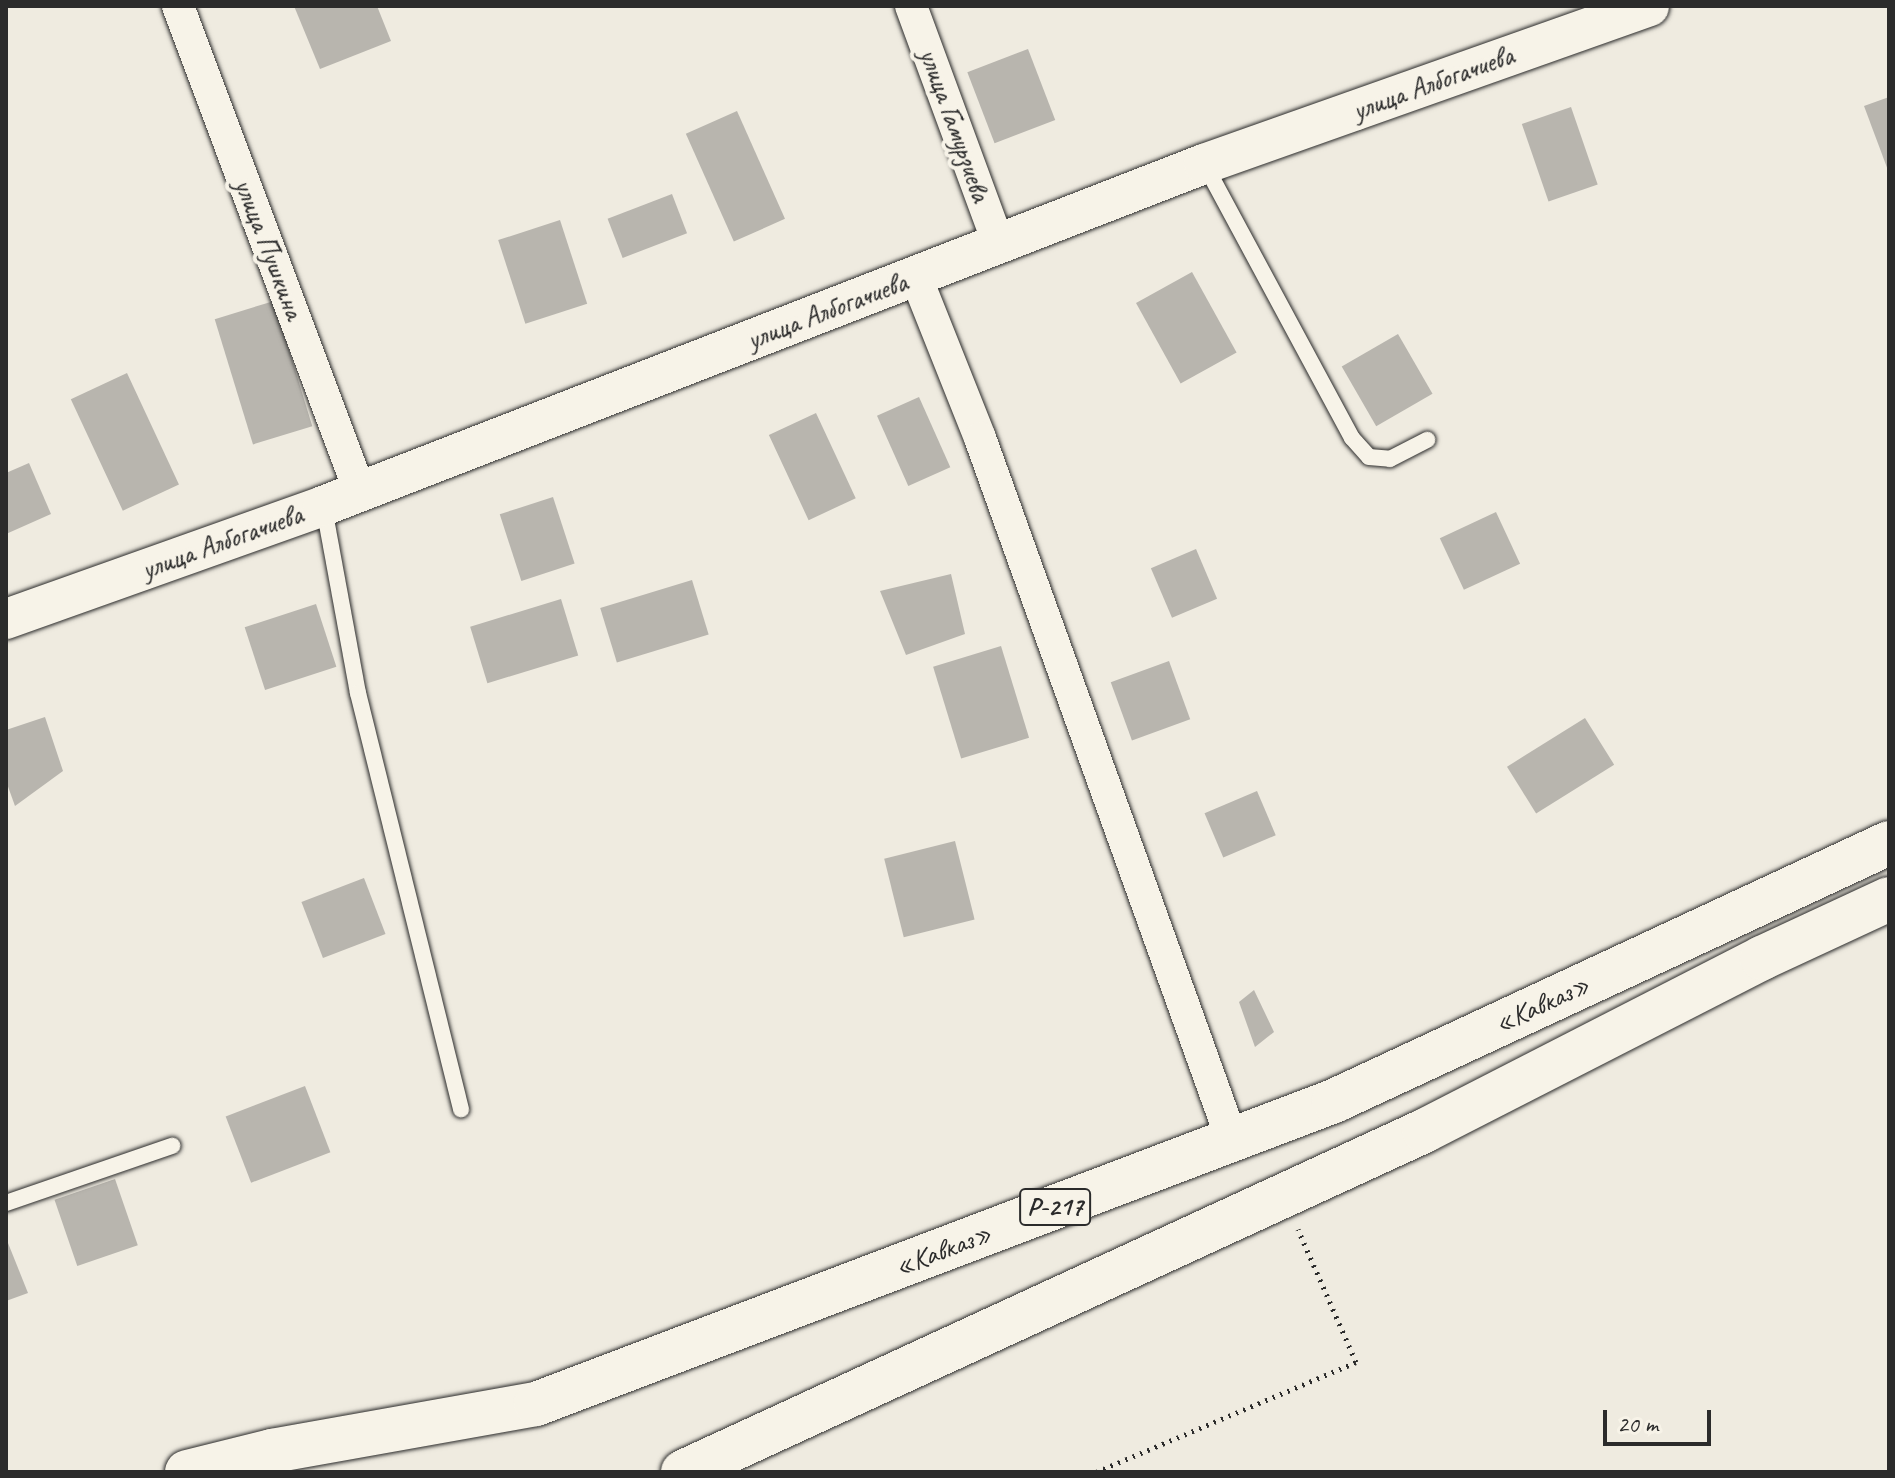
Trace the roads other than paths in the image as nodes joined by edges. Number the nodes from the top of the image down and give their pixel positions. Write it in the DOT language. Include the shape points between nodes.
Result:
graph roads {
  1 [pos="178,6"];
  2 [pos="911,6"];
  3 [pos="1649,6"];
  4 [pos="1204,164"];
  5 [pos="999,245"];
  6 [pos="916,277"];
  7 [pos="1427,440"];
  8 [pos="360,492"];
  9 [pos="323,506"];
  10 [pos="6,619"];
  11 [pos="1889,843"];
  12 [pos="1889,899"];
  13 [pos="461,1109"];
  14 [pos="1232,1140"];
  15 [pos="172,1146"];
  16 [pos="6,1203"];
  17 [pos="187,1472"];
  18 [pos="683,1472"];
  1 -- 8 [label="street, улица Пушкина"];
  2 -- 5 [label="street, улица Гамурзиева"];
  3 -- 4 [label="street, улица Албогачиева"];
  4 -- 5 [label="street, улица Албогачиева"];
  4 -- 7 [label="lane" via="1352,438 1369,457 1390,459"];
  5 -- 6 [label="street, улица Албогачиева"];
  6 -- 8 [label="street, улица Албогачиева"];
  6 -- 14 [label="street" via="980,438"];
  8 -- 9 [label="street, улица Албогачиева"];
  9 -- 10 [label="street, улица Албогачиева"];
  9 -- 13 [label="lane" via="358,693"];
  11 -- 14 [label="highway, «Кавказ» / Р-217" via="1334,1101"];
  12 -- 18 [label="highway, «Кавказ»" via="1424,1131"];
  14 -- 17 [label="highway, «Кавказ» / Р-217" via="536,1404 272,1451"];
  15 -- 16 [label="lane"];
}
